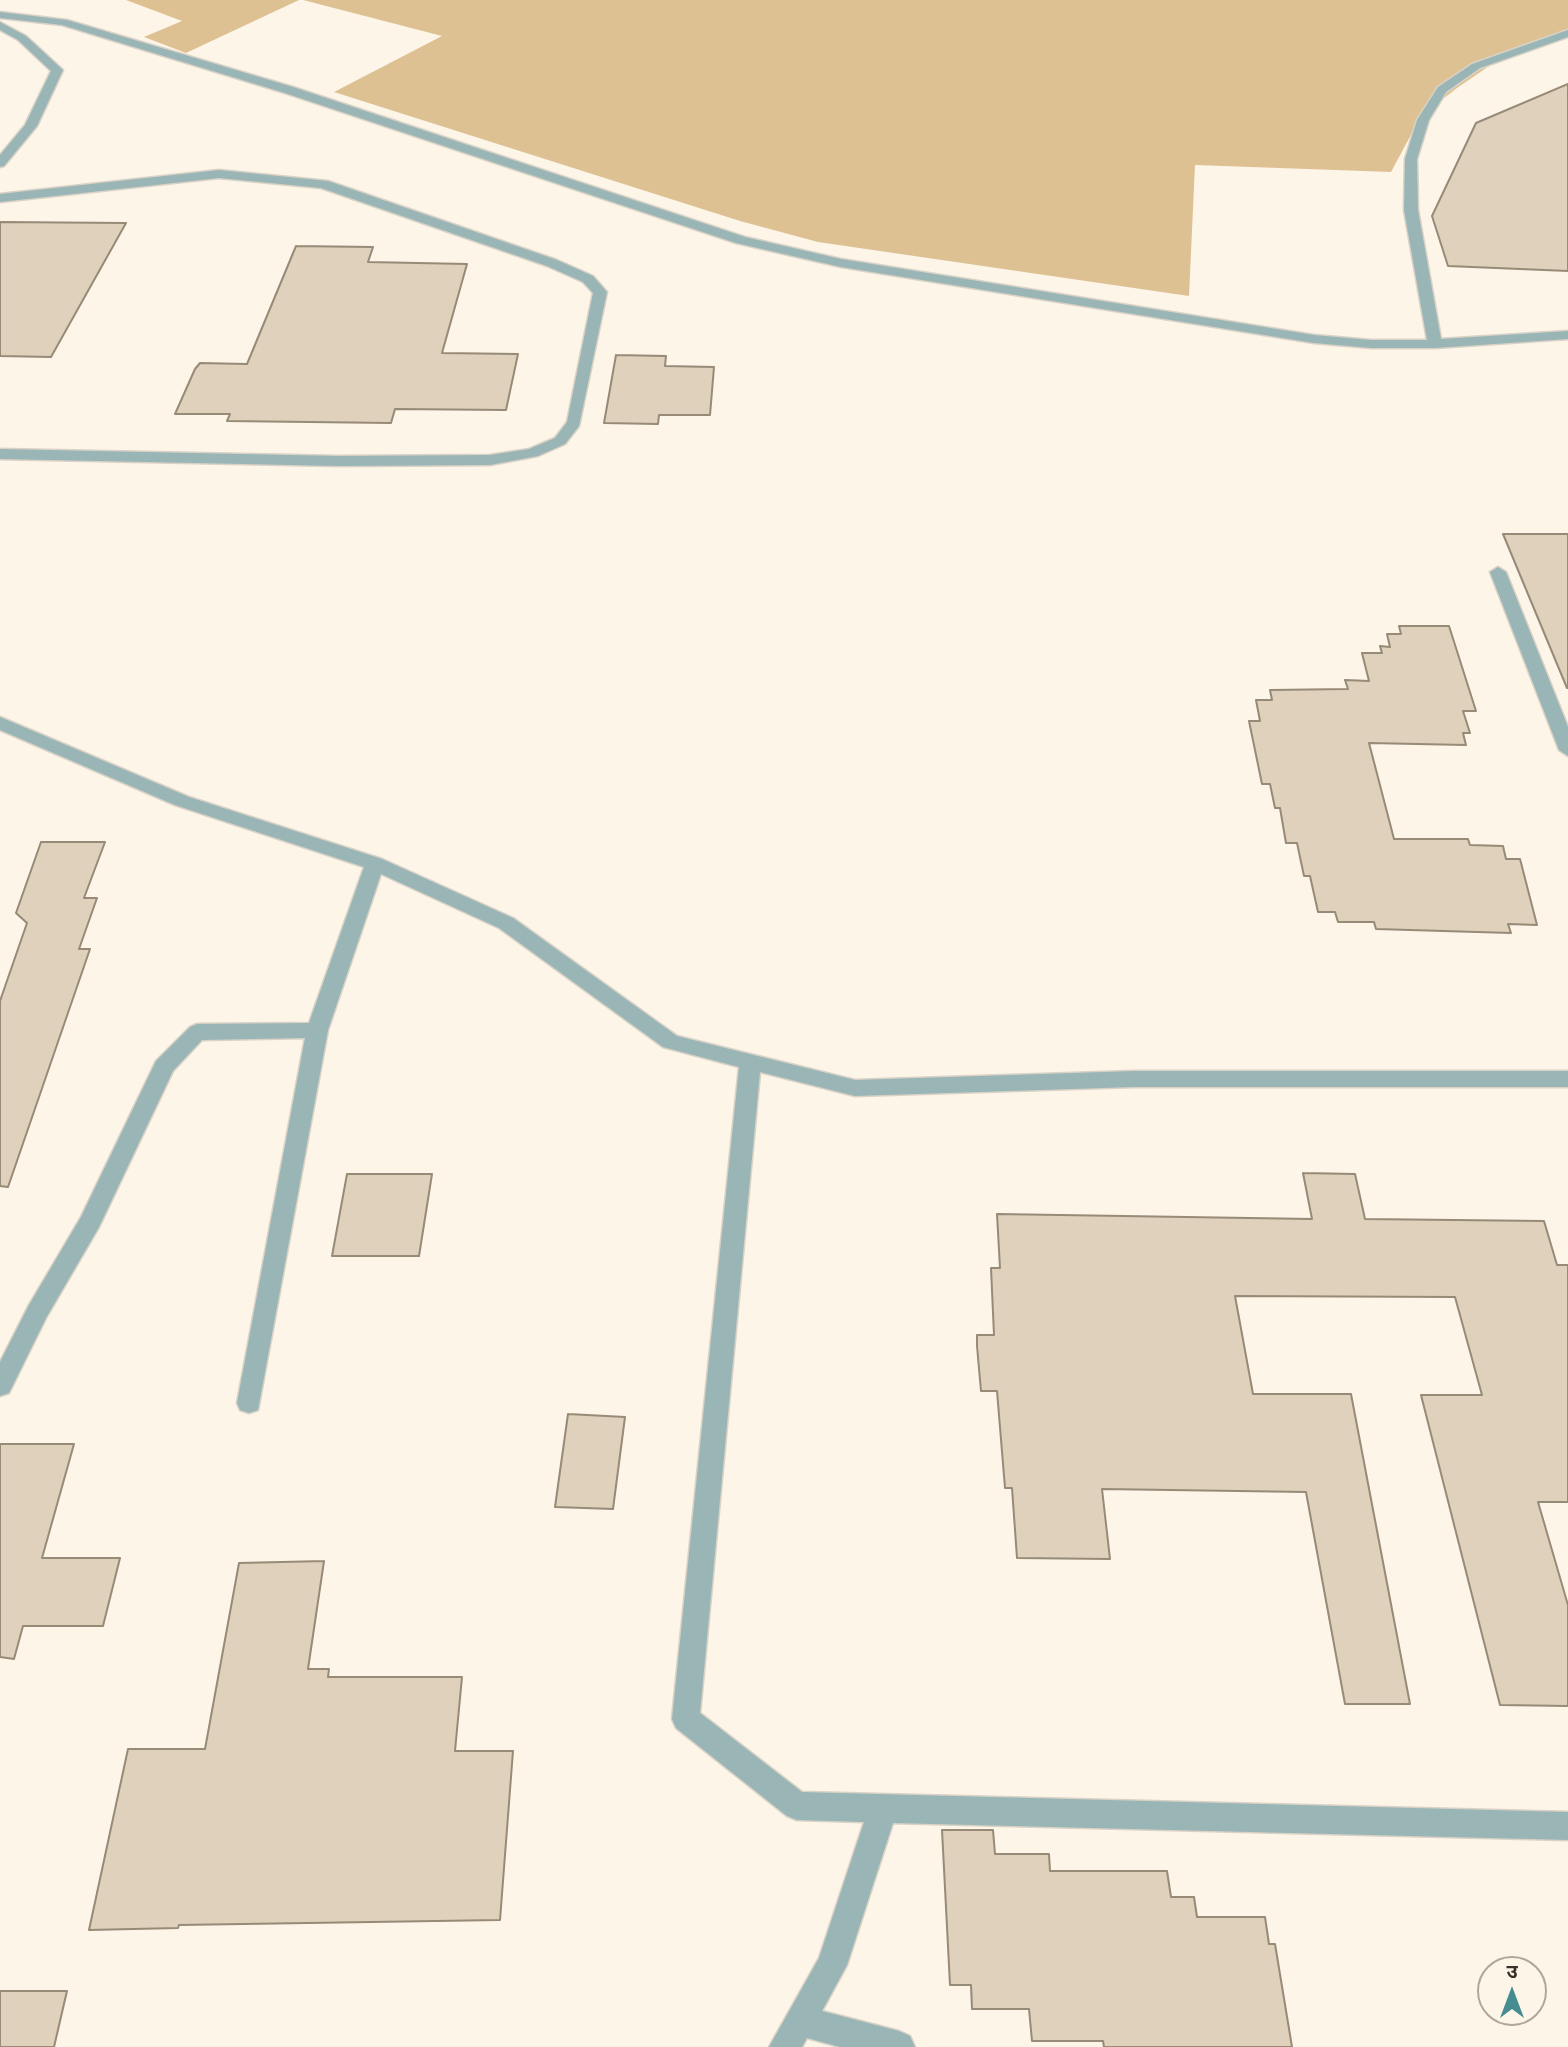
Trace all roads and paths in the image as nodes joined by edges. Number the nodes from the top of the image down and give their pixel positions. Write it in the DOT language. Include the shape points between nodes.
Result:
graph roads {
  1 [pos="0,15"];
  2 [pos="0,25"];
  3 [pos="1568,33"];
  4 [pos="0,163"];
  5 [pos="0,198"];
  6 [pos="1568,335"];
  7 [pos="1435,344"];
  8 [pos="0,454"];
  9 [pos="1498,572"];
  10 [pos="0,723"];
  11 [pos="1568,750"];
  12 [pos="375,863"];
  13 [pos="317,1030"];
  14 [pos="750,1062"];
  15 [pos="1568,1079"];
  16 [pos="0,1386"];
  17 [pos="249,1403"];
  18 [pos="883,1809"];
  19 [pos="1568,1826"];
  20 [pos="792,2034"];
  21 [pos="898,2047"];
  1 -- 7 [label="lane" via="62,22 289,90 741,240 828,260 1259,332 1371,344"];
  2 -- 4 [label="lane" via="57,70 31,126"];
  3 -- 7 [label="lane" via="1476,66 1442,90 1423,120 1410,159 1410,210"];
  5 -- 8 [label="lane" via="219,174 323,184 552,263 588,279 600,292 574,423 560,441 533,453 490,460 352,461"];
  6 -- 7 [label="lane"];
  9 -- 11 [label="lane"];
  10 -- 12 [label="lane" via="183,801"];
  12 -- 13 [label="lane"];
  12 -- 14 [label="lane" via="506,923 670,1042"];
  13 -- 16 [label="lane" via="197,1032 164,1067 90,1221"];
  13 -- 17 [label="lane"];
  14 -- 15 [label="lane" via="855,1088 1134,1079"];
  14 -- 18 [label="lane" via="686,1719 797,1806"];
  18 -- 19 [label="lane"];
  18 -- 20 [label="lane" via="832,1965"];
  20 -- 21 [label="lane"];
}
